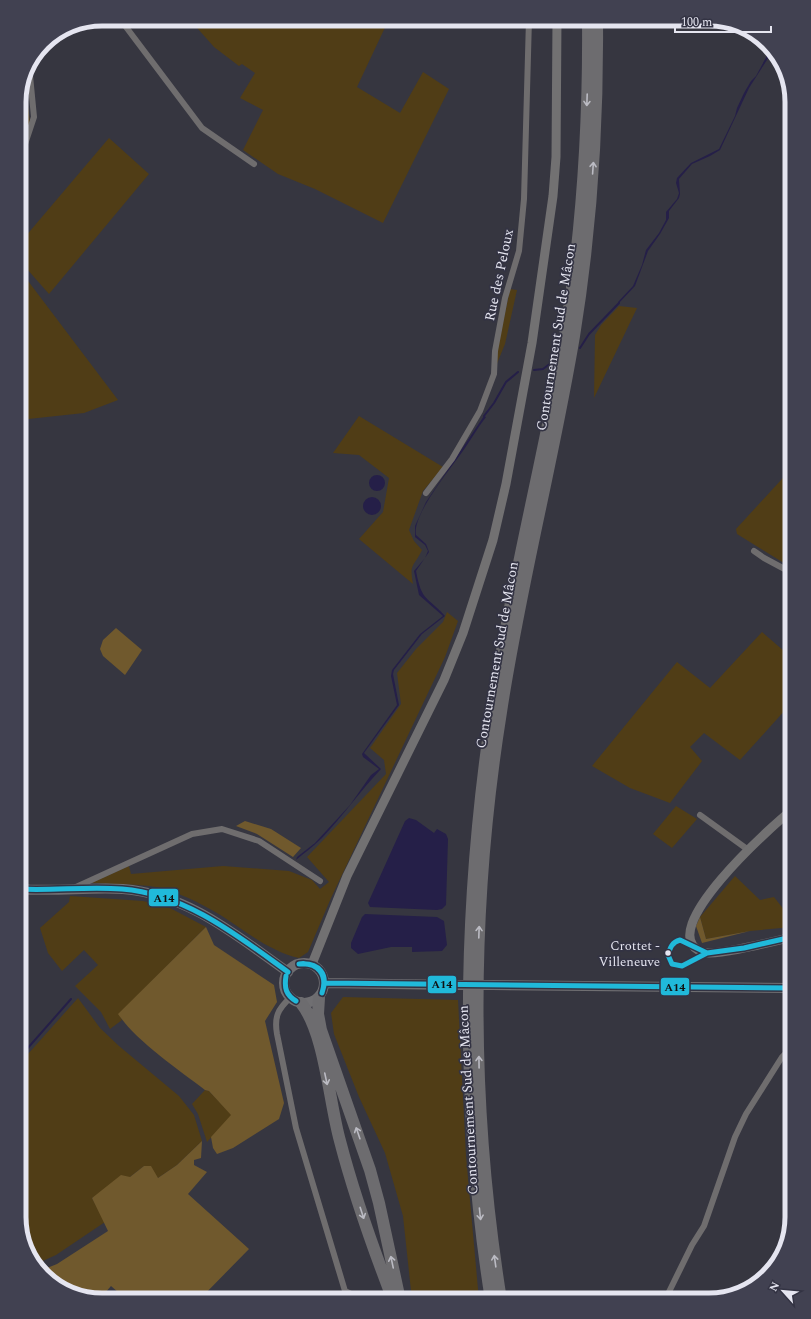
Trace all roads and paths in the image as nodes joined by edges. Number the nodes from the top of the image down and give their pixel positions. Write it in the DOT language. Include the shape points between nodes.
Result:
graph roads {
  1 [pos="125,26"];
  2 [pos="529,26"];
  3 [pos="556,26"];
  4 [pos="588,26"];
  5 [pos="597,26"];
  6 [pos="30,77"];
  7 [pos="26,143"];
  8 [pos="254,164"];
  9 [pos="426,493"];
  10 [pos="754,551"];
  11 [pos="785,569"];
  12 [pos="700,815"];
  13 [pos="785,816"];
  14 [pos="747,849"];
  15 [pos="320,881"];
  16 [pos="73,888"];
  17 [pos="26,889"];
  18 [pos="785,938"];
  19 [pos="312,964"];
  20 [pos="288,972"];
  21 [pos="325,983"];
  22 [pos="785,988"];
  23 [pos="290,998"];
  24 [pos="319,998"];
  25 [pos="301,1004"];
  26 [pos="785,1054"];
  27 [pos="345,1291"];
  28 [pos="349,1293"];
  29 [pos="390,1293"];
  30 [pos="398,1293"];
  31 [pos="491,1293"];
  32 [pos="500,1293"];
  33 [pos="668,1293"];
  1 -- 8 [label="street" via="202,128"];
  2 -- 9 [label="street, Rue des Peloux" via="524,199 519,251 505,298 495,351 494,374 480,411 452,459"];
  3 -- 19 [label="main road" via="556,149 553,196 532,343 493,540 463,633 444,680 347,876"];
  4 -- 31 [label="highway, Contournement Sud de Mâcon, one-way" via="585,148 574,269 554,392 498,672 482,782 475,857 468,983 470,1081 478,1198"];
  32 -- 5 [label="highway, Contournement Sud de Mâcon, one-way" via="487,1193 479,1075 478,988 483,863 491,778 506,678 574,336 584,261 595,137"];
  6 -- 7 [label="street" via="34,117"];
  10 -- 11 [label="street"];
  12 -- 14 [label="street"];
  13 -- 14 [label="main road"];
  14 -- 18 [label="main road" via="706,899 691,923 689,935 693,945 707,953"];
  15 -- 16 [label="street" via="259,841 222,829 192,834"];
  16 -- 17 [label="main road"];
  16 -- 20 [label="main road" via="148,893 191,907 217,922"];
  19 -- 20 [label="main road" via="301,963"];
  19 -- 21 [label="main road" via="321,972"];
  20 -- 23 [label="main road" via="284,985"];
  21 -- 22 [label="main road, bridge"];
  21 -- 24 [label="main road"];
  23 -- 25 [label="main road"];
  23 -- 27 [label="street" via="277,1012 277,1034 296,1128"];
  24 -- 25 [label="main road"];
  30 -- 24 [label="highway, one-way" via="370,1170 321,1030"];
  25 -- 29 [label="highway, one-way" via="309,1013 316,1032 339,1140"];
  26 -- 33 [label="street" via="735,1137 704,1226"];
  27 -- 28 [label="street"];
}
